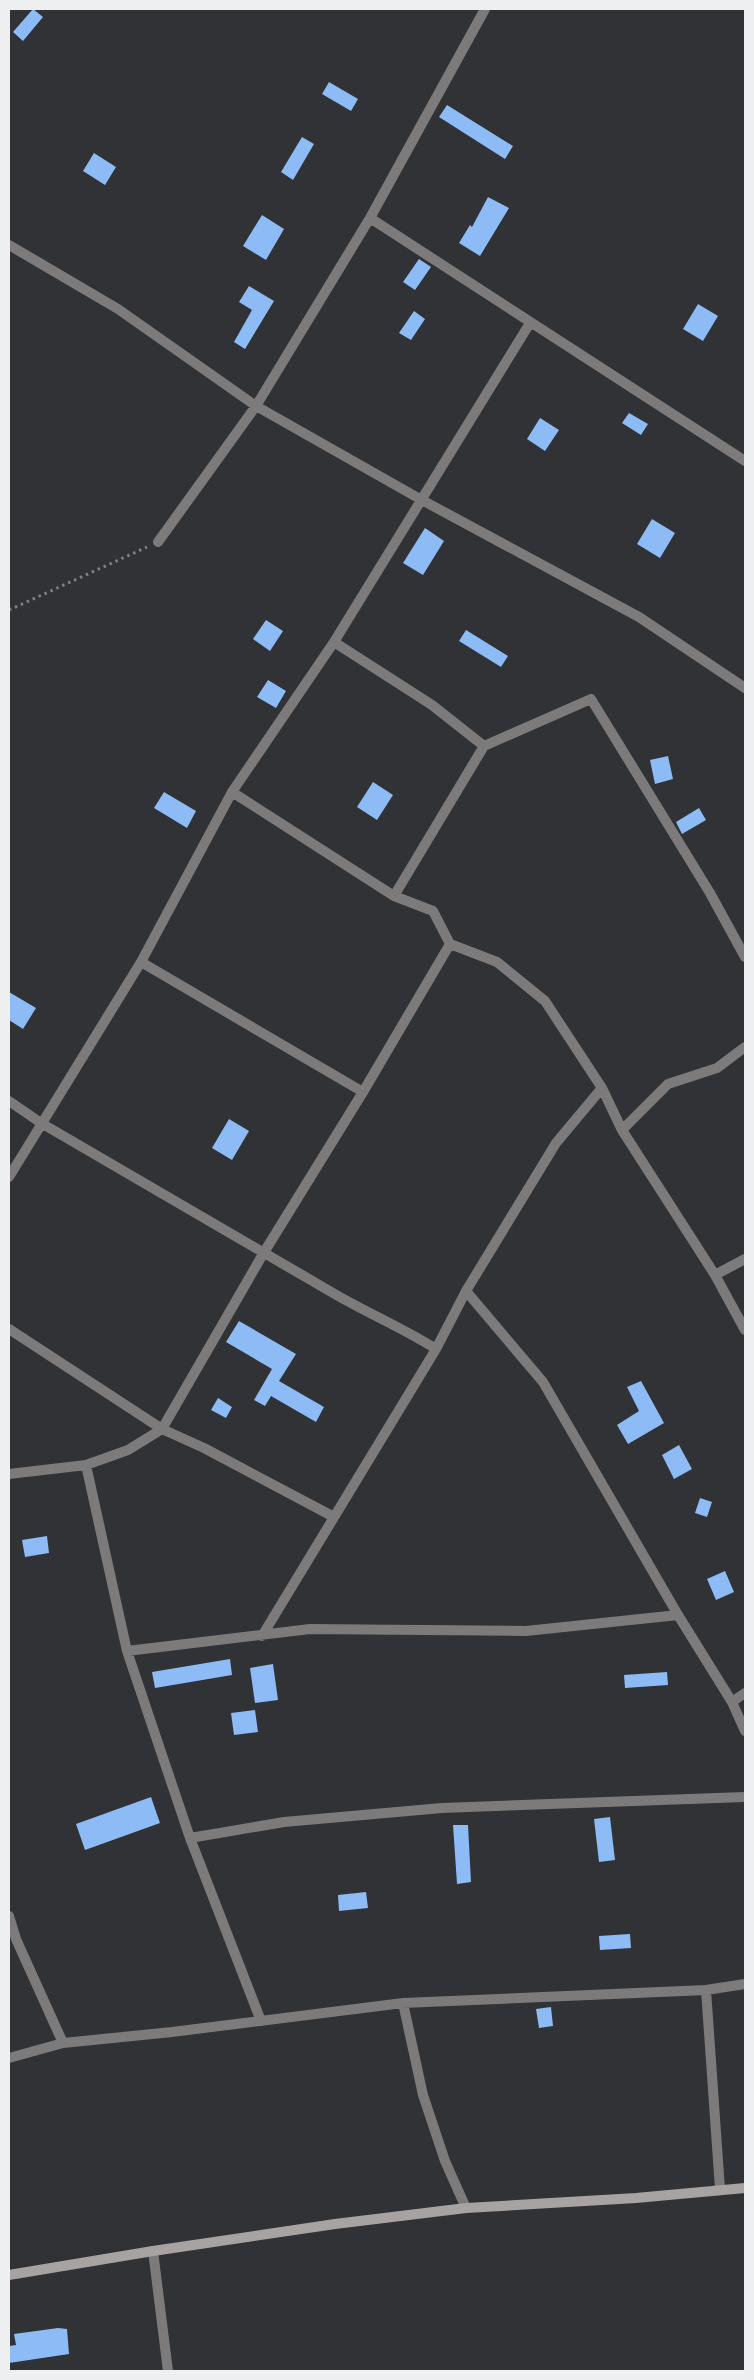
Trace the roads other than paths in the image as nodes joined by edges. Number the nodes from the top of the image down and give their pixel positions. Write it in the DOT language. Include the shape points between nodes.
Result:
graph roads {
  1 [pos="484,9"];
  2 [pos="370,218"];
  3 [pos="9,245"];
  4 [pos="530,322"];
  5 [pos="256,406"];
  6 [pos="745,461"];
  7 [pos="420,499"];
  8 [pos="158,542"];
  9 [pos="334,642"];
  10 [pos="745,688"];
  11 [pos="484,746"];
  12 [pos="232,792"];
  13 [pos="394,896"];
  14 [pos="450,944"];
  15 [pos="745,957"];
  16 [pos="141,962"];
  17 [pos="745,1047"];
  18 [pos="602,1088"];
  19 [pos="363,1092"];
  20 [pos="9,1101"];
  21 [pos="41,1123"];
  22 [pos="622,1130"];
  23 [pos="9,1177"];
  24 [pos="263,1254"];
  25 [pos="745,1259"];
  26 [pos="715,1275"];
  27 [pos="466,1291"];
  28 [pos="9,1329"];
  29 [pos="745,1330"];
  30 [pos="436,1349"];
  31 [pos="162,1429"];
  32 [pos="86,1465"];
  33 [pos="9,1474"];
  34 [pos="334,1517"];
  35 [pos="678,1615"];
  36 [pos="262,1636"];
  37 [pos="127,1651"];
  38 [pos="745,1694"];
  39 [pos="732,1702"];
  40 [pos="745,1731"];
  41 [pos="745,1797"];
  42 [pos="190,1838"];
  43 [pos="9,1916"];
  44 [pos="745,1984"];
  45 [pos="706,1990"];
  46 [pos="403,2003"];
  47 [pos="261,2021"];
  48 [pos="62,2043"];
  49 [pos="9,2058"];
  50 [pos="745,2188"];
  51 [pos="720,2189"];
  52 [pos="466,2208"];
  53 [pos="153,2251"];
  54 [pos="9,2275"];
  55 [pos="168,2371"];
  1 -- 2 [label="street"];
  2 -- 4 [label="street"];
  2 -- 5 [label="street"];
  3 -- 5 [label="street" via="118,309"];
  4 -- 6 [label="street"];
  4 -- 7 [label="street"];
  5 -- 7 [label="street"];
  5 -- 8 [label="street"];
  7 -- 9 [label="street"];
  7 -- 10 [label="street" via="639,617"];
  9 -- 11 [label="street" via="432,705"];
  9 -- 12 [label="street"];
  11 -- 13 [label="street"];
  11 -- 15 [label="street" via="591,699 710,893"];
  12 -- 13 [label="street"];
  12 -- 16 [label="street"];
  13 -- 14 [label="street" via="433,912"];
  14 -- 18 [label="street" via="497,962 545,1001"];
  14 -- 19 [label="street"];
  16 -- 19 [label="street"];
  16 -- 21 [label="street"];
  17 -- 22 [label="street" via="717,1068 668,1084"];
  18 -- 22 [label="street"];
  18 -- 27 [label="street" via="556,1143"];
  19 -- 24 [label="street"];
  20 -- 21 [label="street"];
  21 -- 23 [label="street"];
  21 -- 24 [label="street"];
  22 -- 26 [label="street"];
  24 -- 30 [label="street"];
  24 -- 31 [label="street"];
  25 -- 26 [label="street"];
  26 -- 29 [label="street"];
  27 -- 30 [label="street"];
  27 -- 35 [label="street" via="543,1382"];
  28 -- 31 [label="street"];
  30 -- 34 [label="street"];
  31 -- 32 [label="street" via="128,1450"];
  31 -- 34 [label="street"];
  32 -- 33 [label="street"];
  32 -- 37 [label="street"];
  34 -- 36 [label="street"];
  35 -- 36 [label="street" via="526,1631 310,1630"];
  35 -- 39 [label="street"];
  36 -- 37 [label="street"];
  37 -- 42 [label="street"];
  38 -- 39 [label="street"];
  39 -- 40 [label="street"];
  41 -- 42 [label="street" via="442,1808 284,1822"];
  42 -- 47 [label="street"];
  43 -- 48 [label="street"];
  44 -- 45 [label="street"];
  45 -- 46 [label="street"];
  45 -- 51 [label="street"];
  46 -- 47 [label="street"];
  46 -- 52 [label="street" via="423,2095"];
  47 -- 48 [label="street"];
  48 -- 49 [label="street"];
  50 -- 51 [label="street"];
  51 -- 52 [label="street" via="636,2198"];
  52 -- 53 [label="street"];
  53 -- 54 [label="street"];
  53 -- 55 [label="street"];
}
